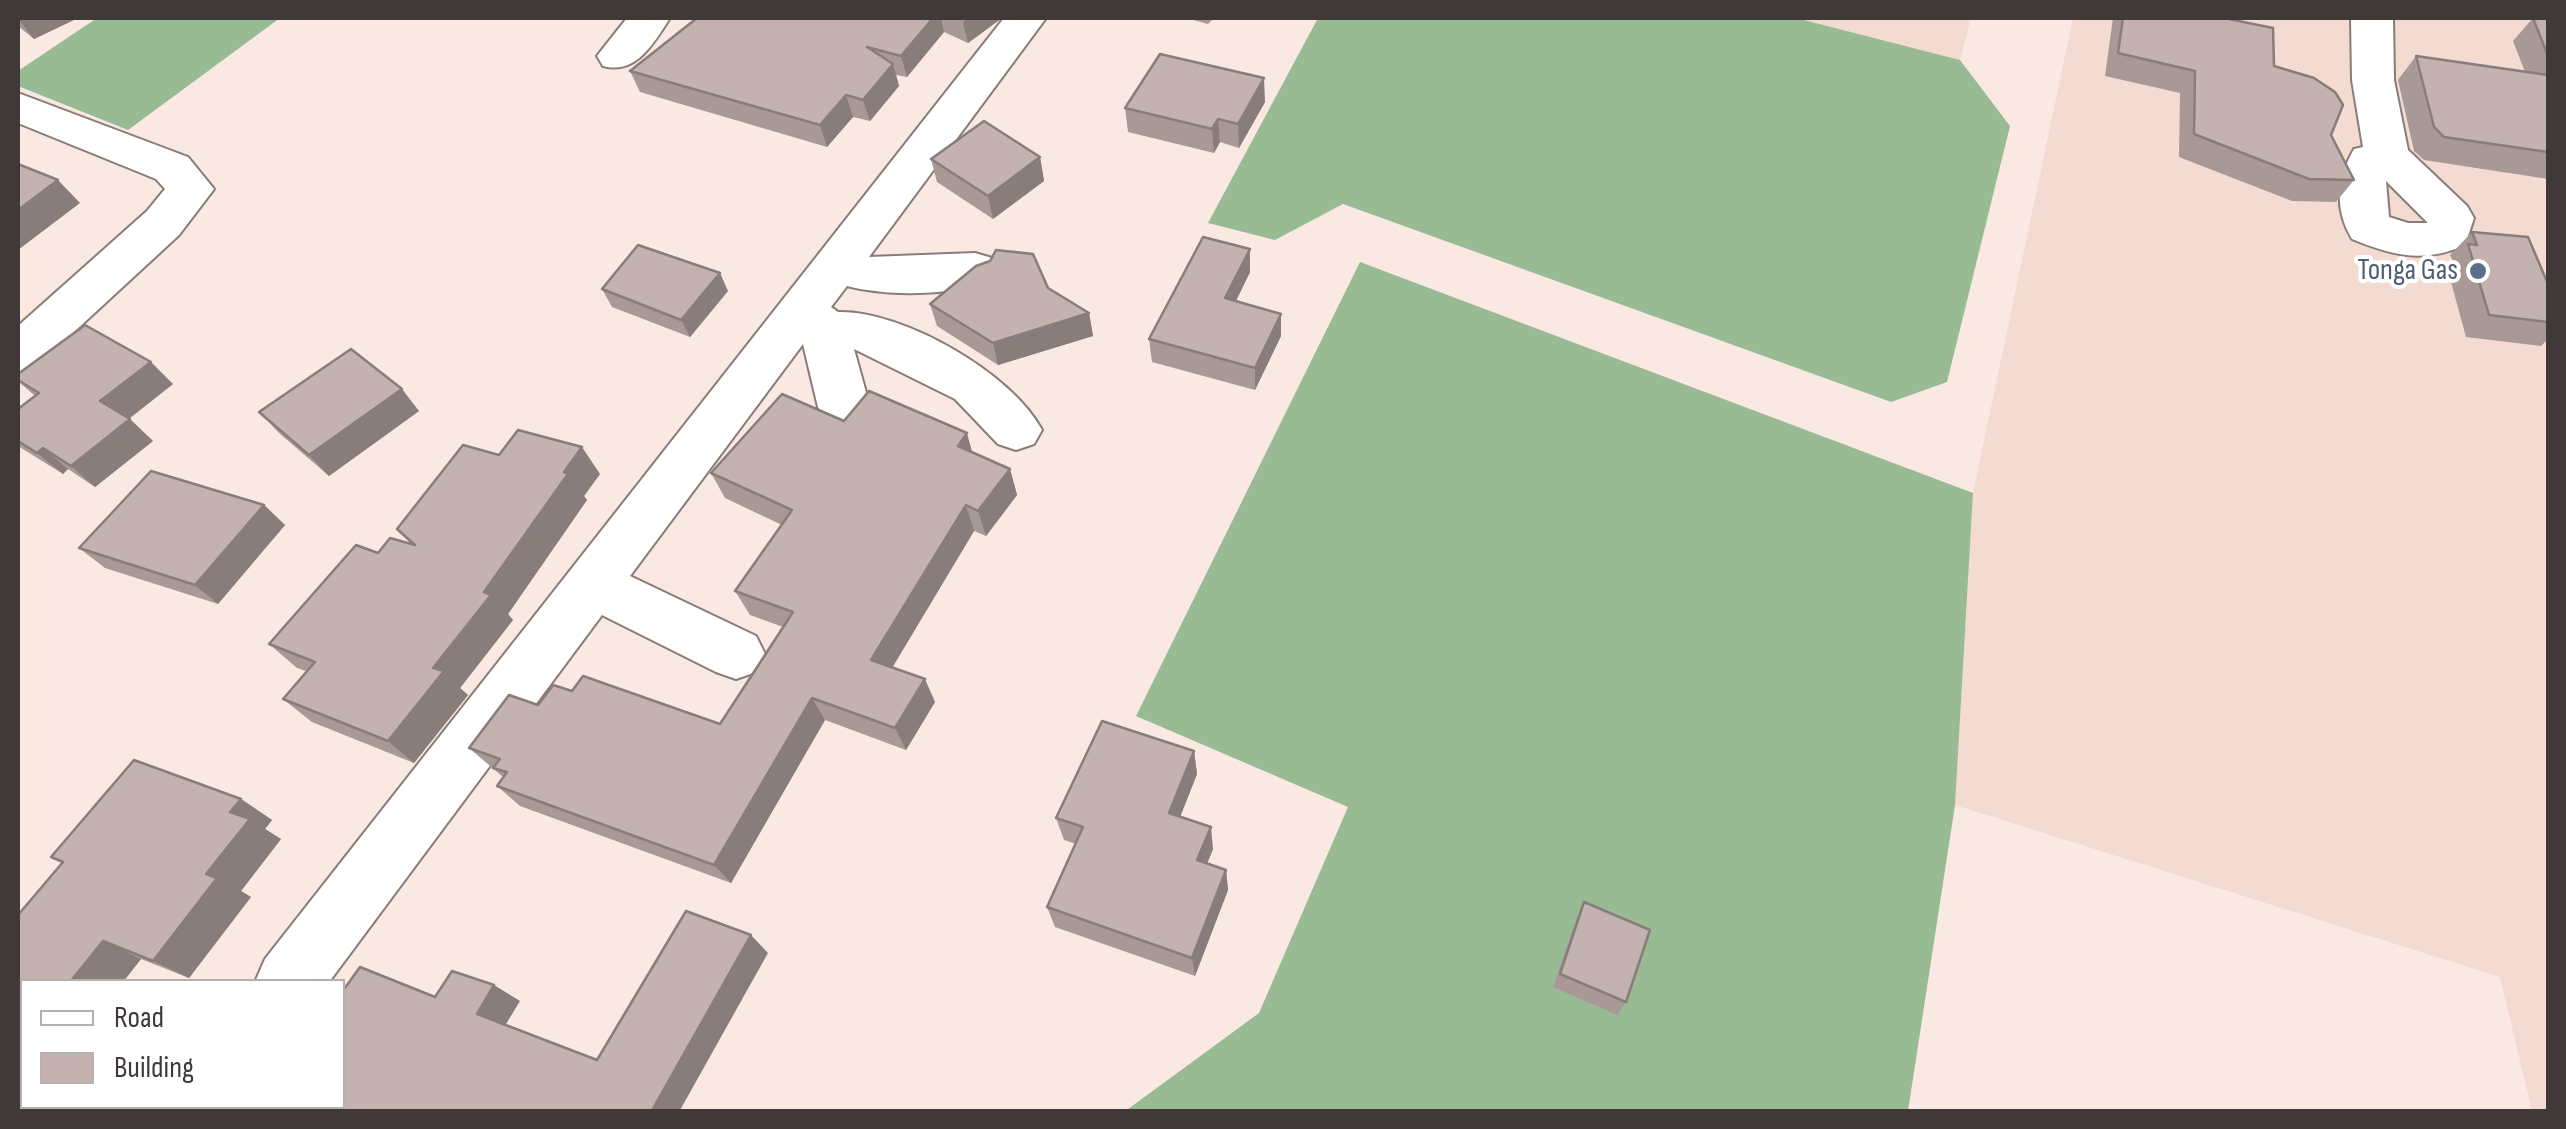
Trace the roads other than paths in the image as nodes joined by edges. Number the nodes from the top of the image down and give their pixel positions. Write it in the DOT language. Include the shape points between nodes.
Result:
graph roads {
  1 [pos="649,18"];
  2 [pos="1025,18"];
  3 [pos="2372,18"];
  4 [pos="618,56"];
  5 [pos="18,107"];
  6 [pos="2388,156"];
  7 [pos="835,266"];
  8 [pos="976,270"];
  9 [pos="814,320"];
  10 [pos="18,354"];
  11 [pos="844,407"];
  12 [pos="1016,430"];
  13 [pos="592,584"];
  14 [pos="736,654"];
  15 [pos="290,979"];
  1 -- 4 [label="street"];
  2 -- 7 [label="street"];
  3 -- 6 [label="street" via="2373,80"];
  5 -- 10 [label="street" via="172,168 191,189 163,223"];
  7 -- 8 [label="street" via="872,275"];
  7 -- 9 [label="street"];
  9 -- 11 [label="street"];
  9 -- 12 [label="street" via="898,346 973,386"];
  9 -- 13 [label="street"];
  13 -- 14 [label="street"];
  13 -- 15 [label="street"];
}
